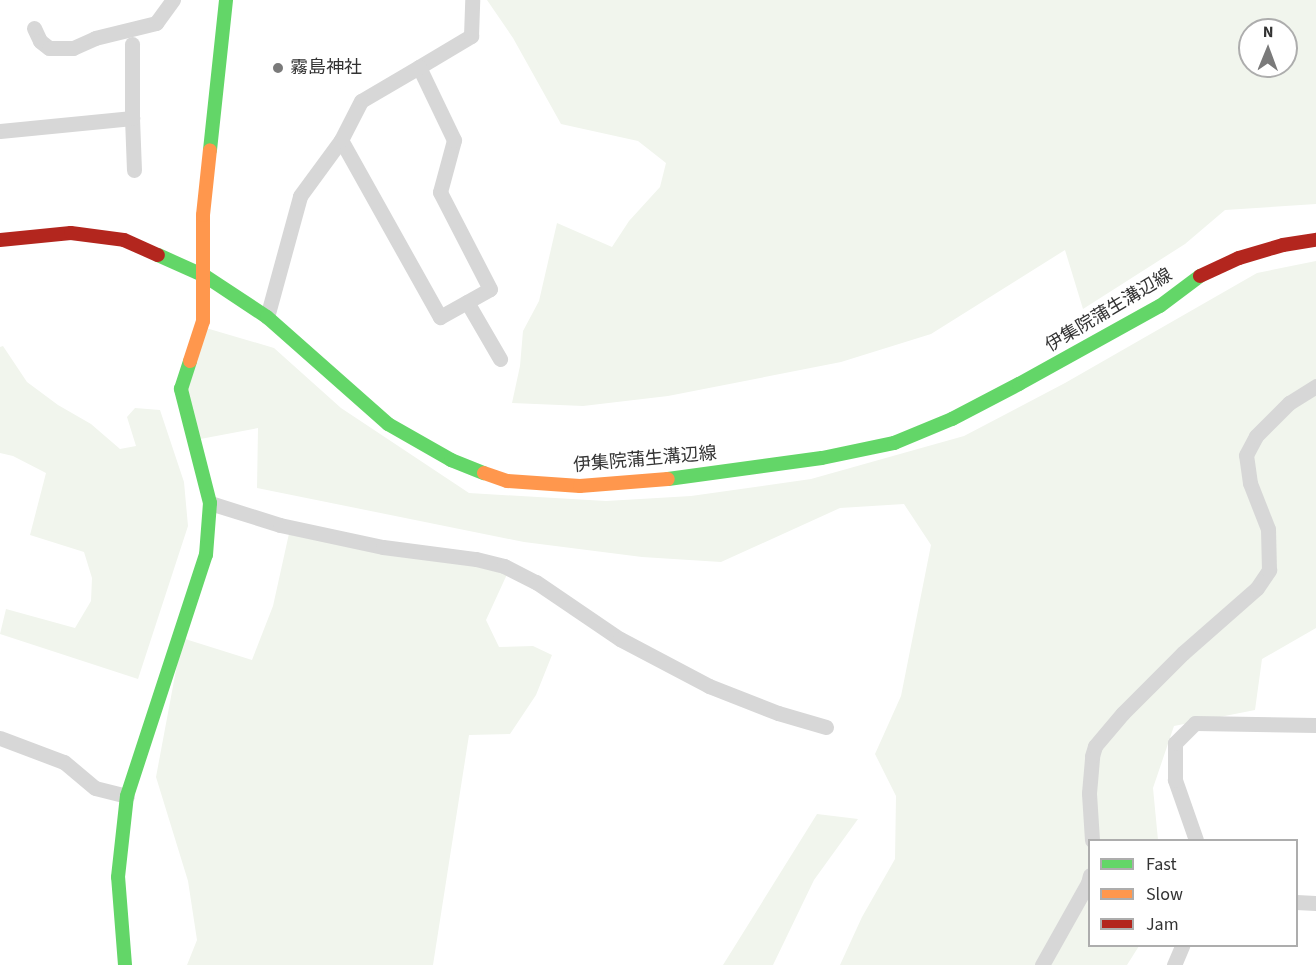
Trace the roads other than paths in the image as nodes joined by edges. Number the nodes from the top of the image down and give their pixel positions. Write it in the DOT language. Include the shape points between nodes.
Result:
graph roads {
  1 [pos="173,0"];
  2 [pos="225,0"];
  3 [pos="472,0"];
  4 [pos="34,28"];
  5 [pos="132,44"];
  6 [pos="419,67"];
  7 [pos="132,118"];
  8 [pos="0,131"];
  9 [pos="341,140"];
  10 [pos="134,170"];
  11 [pos="0,240"];
  12 [pos="1316,240"];
  13 [pos="205,276"];
  14 [pos="467,302"];
  15 [pos="267,317"];
  16 [pos="500,359"];
  17 [pos="1316,386"];
  18 [pos="210,503"];
  19 [pos="1316,725"];
  20 [pos="826,727"];
  21 [pos="0,738"];
  22 [pos="127,796"];
  23 [pos="1092,839"];
  24 [pos="1196,839"];
  25 [pos="1088,883"];
  26 [pos="1298,902"];
  27 [pos="1316,903"];
  28 [pos="1181,947"];
  29 [pos="125,965"];
  30 [pos="1042,965"];
  31 [pos="1174,965"];
  1 -- 4 [label="street" via="156,23 95,38 73,48 49,48"];
  2 -- 13 [label="main road" via="203,214"];
  3 -- 6 [label="street" via="471,36"];
  5 -- 7 [label="street"];
  6 -- 9 [label="street" via="361,101"];
  6 -- 14 [label="street" via="454,140 440,192 490,290"];
  7 -- 8 [label="street"];
  7 -- 10 [label="street"];
  9 -- 14 [label="street" via="441,317"];
  9 -- 15 [label="street" via="300,196"];
  11 -- 13 [label="main road, 伊集院蒲生溝辺線" via="71,233 124,240"];
  12 -- 15 [label="main road, 伊集院蒲生溝辺線" via="1239,258 1197,278 1160,306 1019,384 952,419 894,443 822,458 658,480 580,486 507,481 451,460 388,424"];
  13 -- 15 [label="main road, 伊集院蒲生溝辺線"];
  13 -- 18 [label="main road" via="202,321 181,388"];
  14 -- 16 [label="street"];
  17 -- 23 [label="street" via="1289,403 1256,436 1246,454 1250,483 1268,529 1269,570 1257,588 1183,653 1095,746 1089,793"];
  18 -- 20 [label="street" via="280,525 504,566 536,582 620,639 709,686"];
  18 -- 22 [label="main road" via="206,555"];
  19 -- 24 [label="street" via="1195,723 1175,743 1175,780"];
  21 -- 22 [label="street" via="64,762 95,788"];
  22 -- 29 [label="main road" via="118,878"];
  25 -- 30 [label="street"];
  26 -- 27 [label="street"];
  28 -- 31 [label="street"];
}
